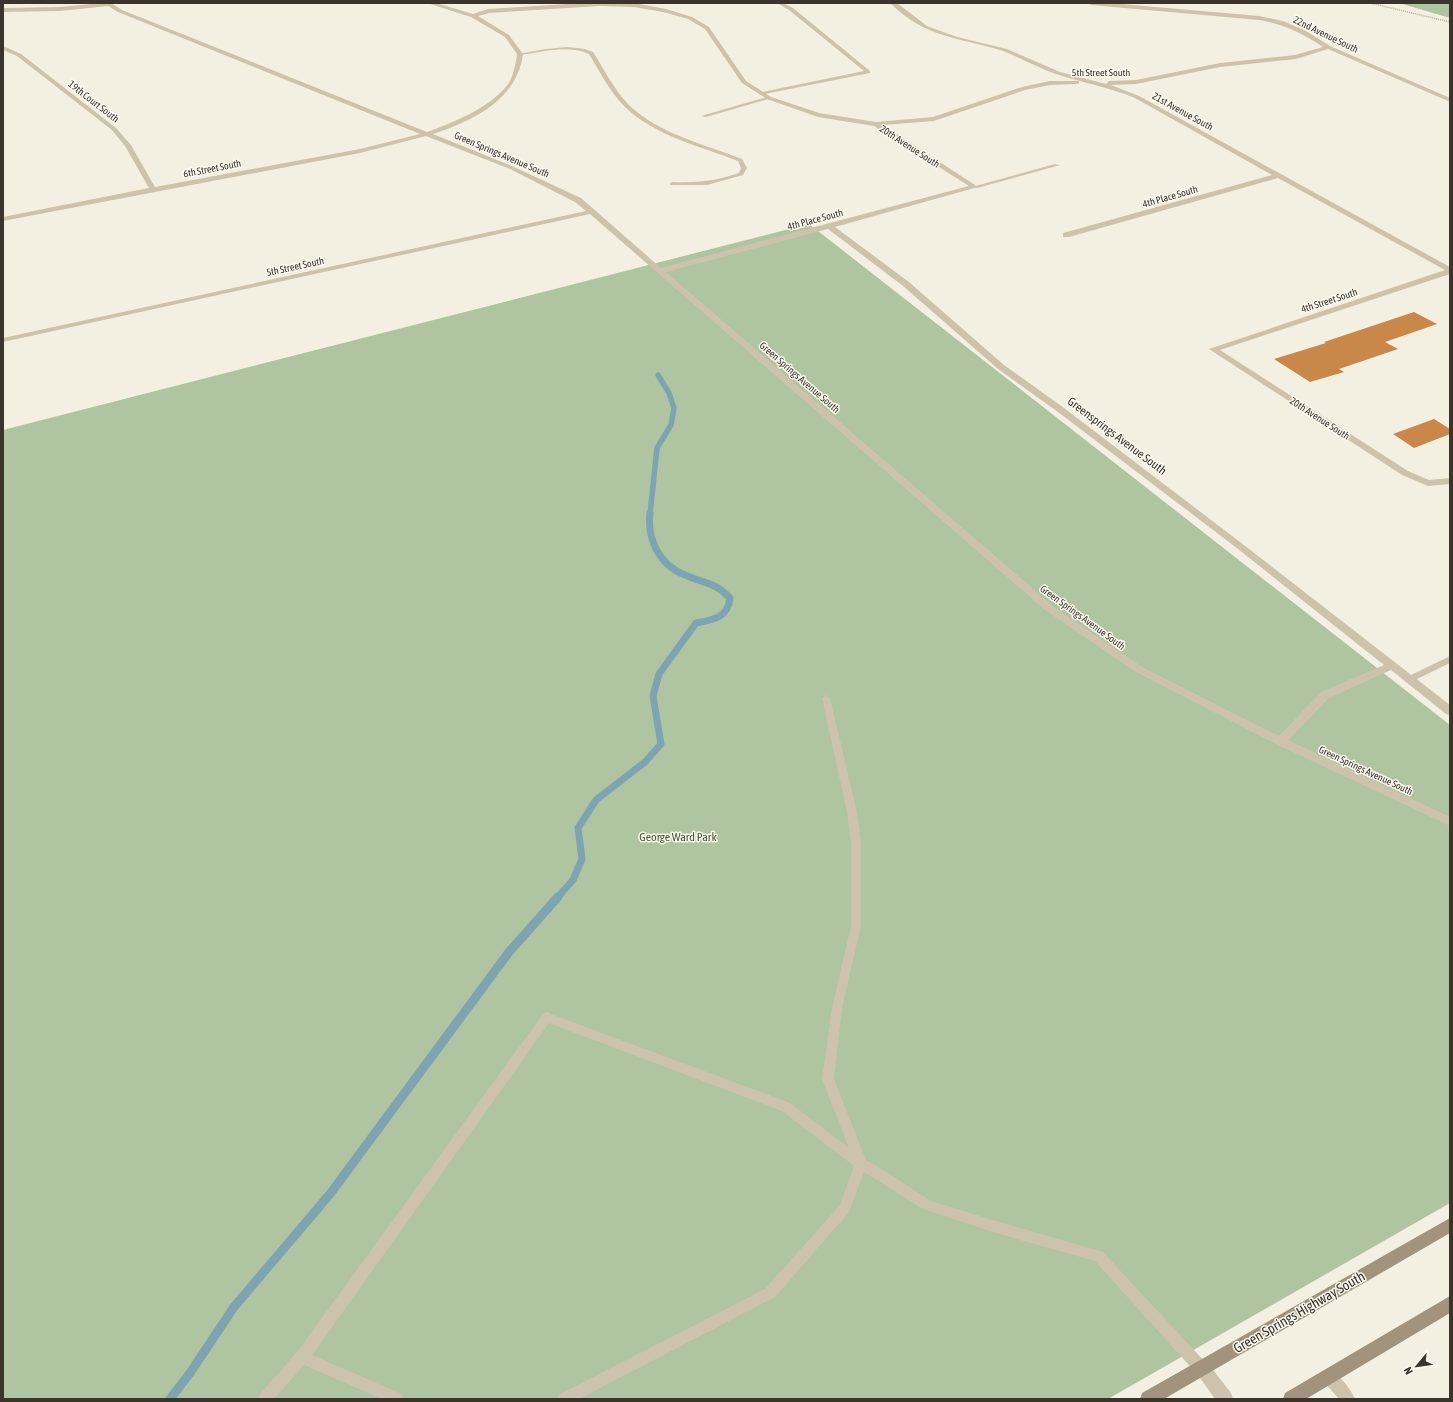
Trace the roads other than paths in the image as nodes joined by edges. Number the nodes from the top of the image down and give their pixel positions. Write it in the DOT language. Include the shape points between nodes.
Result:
graph roads {
  1 [pos="430,3"];
  2 [pos="779,3"];
  3 [pos="893,3"];
  4 [pos="1091,3"];
  5 [pos="108,4"];
  6 [pos="549,4"];
  7 [pos="3,10"];
  8 [pos="473,16"];
  9 [pos="1328,47"];
  10 [pos="3,48"];
  11 [pos="520,54"];
  12 [pos="1094,82"];
  13 [pos="762,94"];
  14 [pos="769,98"];
  15 [pos="1450,100"];
  16 [pos="704,116"];
  17 [pos="876,124"];
  18 [pos="424,134"];
  19 [pos="1057,165"];
  20 [pos="1279,175"];
  21 [pos="672,184"];
  22 [pos="975,187"];
  23 [pos="153,190"];
  24 [pos="592,212"];
  25 [pos="3,219"];
  26 [pos="829,226"];
  27 [pos="1066,235"];
  28 [pos="1450,270"];
  29 [pos="660,271"];
  30 [pos="3,340"];
  31 [pos="1213,349"];
  32 [pos="1450,481"];
  33 [pos="1450,659"];
  34 [pos="1390,666"];
  35 [pos="1408,680"];
  36 [pos="826,698"];
  37 [pos="1450,711"];
  38 [pos="1280,742"];
  39 [pos="1450,822"];
  40 [pos="861,1164"];
  41 [pos="1450,1225"];
  42 [pos="1450,1304"];
  43 [pos="302,1357"];
  44 [pos="1201,1368"];
  45 [pos="1329,1377"];
  46 [pos="265,1399"];
  47 [pos="397,1399"];
  48 [pos="565,1399"];
  49 [pos="1148,1399"];
  50 [pos="1225,1399"];
  51 [pos="1291,1399"];
  52 [pos="1348,1399"];
  1 -- 8 [label="street"];
  2 -- 13 [label="lane" via="791,9 868,72"];
  3 -- 12 [label="street, 21st Avenue South" via="926,27 956,38 1005,50 1058,73"];
  4 -- 9 [label="street, 22nd Avenue South" via="1281,22"];
  5 -- 7 [label="street" via="60,10"];
  5 -- 18 [label="street, Green Springs Avenue South"];
  6 -- 8 [label="street, 20th Avenue South" via="488,11"];
  6 -- 13 [label="street, 20th Avenue South" via="634,5 690,18 707,28 744,82"];
  8 -- 11 [label="street" via="506,36"];
  9 -- 12 [label="street, 5th Street South" via="1296,57 1220,65 1136,82"];
  9 -- 15 [label="street, 22nd Avenue South"];
  10 -- 23 [label="street, 19th Court South" via="19,55 108,123 128,145"];
  11 -- 18 [label="street, 6th Street South" via="519,70 507,90 481,110"];
  11 -- 21 [label="lane" via="575,48 586,50 591,53 627,106 655,125 687,141 740,160 744,168 741,174 721,181 700,185"];
  12 -- 17 [label="street, 5th Street South" via="1050,83 1024,88 934,118"];
  12 -- 20 [label="street, 21st Avenue South" via="1137,97"];
  13 -- 14 [label="street, 20th Avenue South"];
  14 -- 16 [label="lane"];
  14 -- 17 [label="street, 20th Avenue South" via="818,115"];
  17 -- 22 [label="street, 20th Avenue South"];
  18 -- 23 [label="street, 6th Street South" via="388,144"];
  18 -- 24 [label="street, Green Springs Avenue South" via="512,168 578,200"];
  19 -- 22 [label="lane"];
  20 -- 27 [label="street, 4th Place South"];
  20 -- 28 [label="street, 21st Avenue South"];
  22 -- 26 [label="street, 4th Place South"];
  23 -- 25 [label="street, 6th Street South"];
  24 -- 29 [label="street, Green Springs Avenue South"];
  24 -- 30 [label="street, 5th Street South"];
  26 -- 29 [label="street, 4th Place South"];
  26 -- 34 [label="street, Greensprings Avenue South" via="906,284 1001,367 1241,547"];
  28 -- 31 [label="street, 4th Street South"];
  29 -- 38 [label="street, Green Springs Avenue South" via="1049,608 1140,670"];
  31 -- 32 [label="street, 20th Avenue South" via="1405,473 1428,483"];
  33 -- 35 [label="lane"];
  34 -- 35 [label="street, Greensprings Avenue South"];
  34 -- 38 [label="street" via="1325,694"];
  35 -- 37 [label="street, Greensprings Avenue South"];
  36 -- 40 [label="lane" via="852,812 856,843 856,926 837,1008 828,1079"];
  38 -- 39 [label="street, Green Springs Avenue South"];
  40 -- 43 [label="lane" via="786,1107 546,1017"];
  40 -- 44 [label="lane" via="927,1205 1099,1256"];
  40 -- 48 [label="lane" via="845,1208 770,1293"];
  41 -- 44 [label="main road, Green Springs Highway South"];
  42 -- 45 [label="main road"];
  43 -- 46 [label="lane"];
  43 -- 47 [label="lane"];
  44 -- 49 [label="main road, Green Springs Highway South"];
  44 -- 50 [label="street"];
  45 -- 51 [label="main road"];
  45 -- 52 [label="lane"];
}
